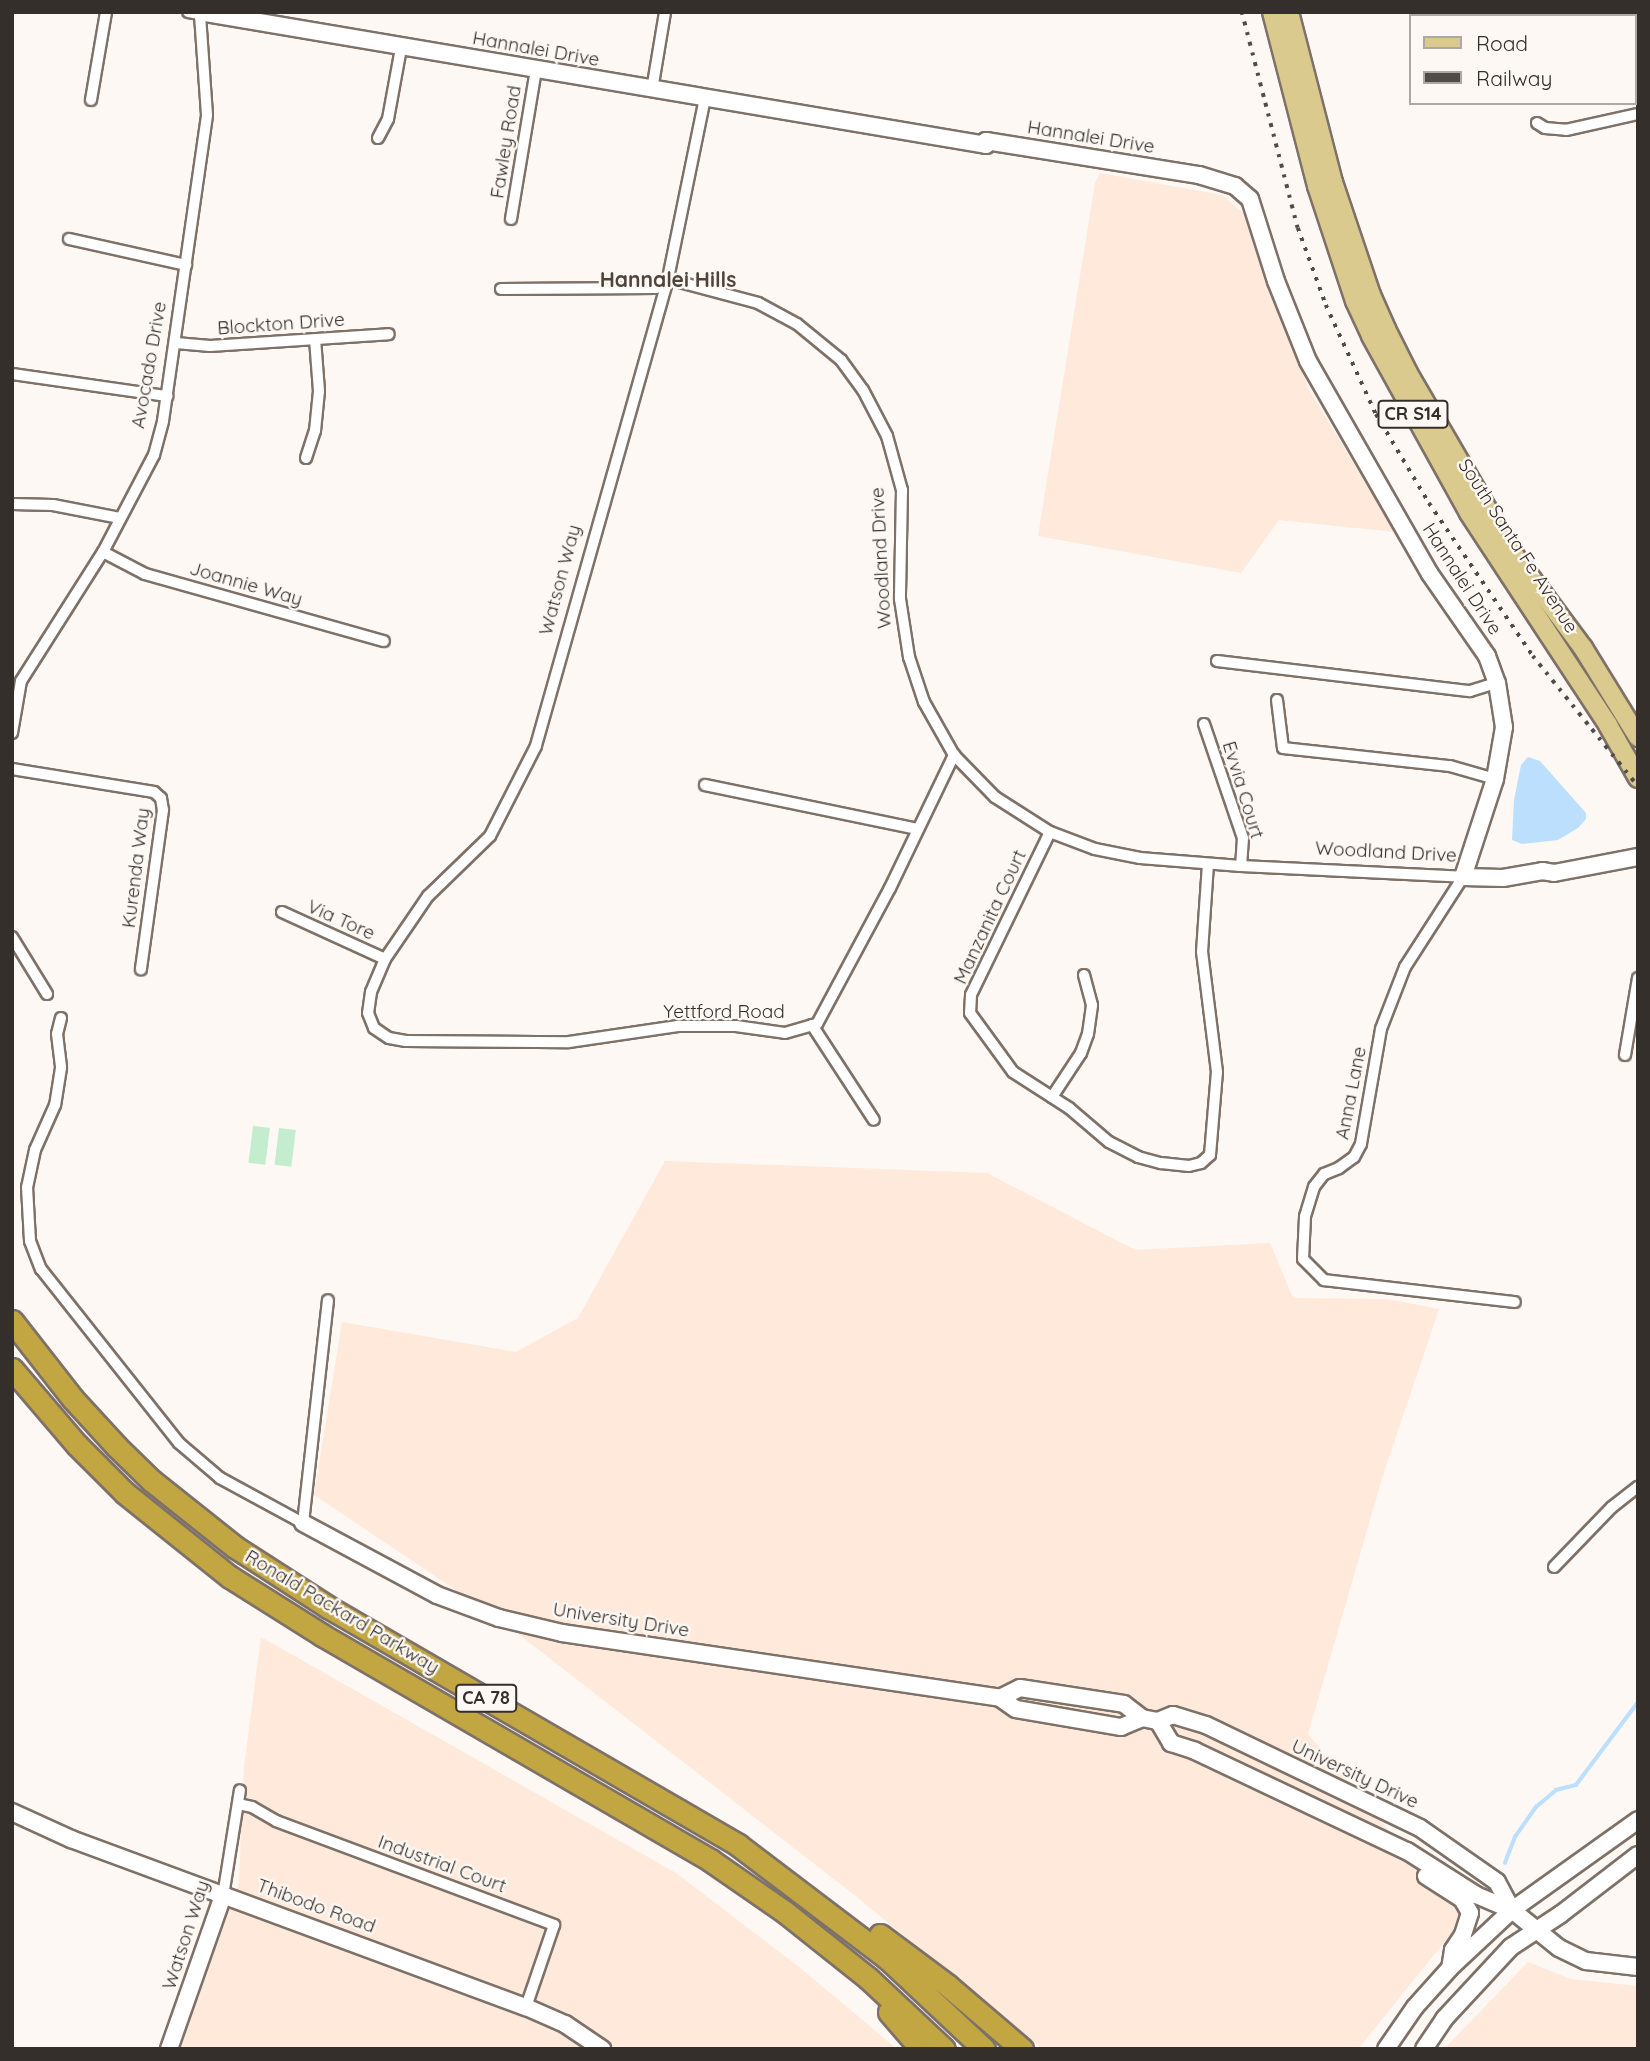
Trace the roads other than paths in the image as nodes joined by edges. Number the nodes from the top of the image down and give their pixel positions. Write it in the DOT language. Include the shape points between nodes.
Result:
graph roads {
  1 [pos="106,12"];
  2 [pos="665,12"];
  3 [pos="1272,12"];
  4 [pos="1289,12"];
  5 [pos="196,13"];
  6 [pos="401,48"];
  7 [pos="536,70"];
  8 [pos="652,90"];
  9 [pos="705,98"];
  10 [pos="91,100"];
  11 [pos="1638,114"];
  12 [pos="1537,123"];
  13 [pos="378,138"];
  14 [pos="511,219"];
  15 [pos="69,239"];
  16 [pos="186,265"];
  17 [pos="668,279"];
  18 [pos="501,289"];
  19 [pos="389,334"];
  20 [pos="315,339"];
  21 [pos="176,342"];
  22 [pos="12,374"];
  23 [pos="167,396"];
  24 [pos="306,458"];
  25 [pos="12,505"];
  26 [pos="120,518"];
  27 [pos="103,552"];
  28 [pos="384,640"];
  29 [pos="1559,649"];
  30 [pos="1217,661"];
  31 [pos="17,683"];
  32 [pos="1497,683"];
  33 [pos="1277,700"];
  34 [pos="1204,724"];
  35 [pos="12,733"];
  36 [pos="1638,737"];
  37 [pos="1638,752"];
  38 [pos="954,755"];
  39 [pos="12,769"];
  40 [pos="1638,778"];
  41 [pos="1495,779"];
  42 [pos="705,785"];
  43 [pos="919,829"];
  44 [pos="1050,832"];
  45 [pos="1636,858"];
  46 [pos="1208,864"];
  47 [pos="1241,866"];
  48 [pos="1463,877"];
  49 [pos="282,912"];
  50 [pos="12,937"];
  51 [pos="385,959"];
  52 [pos="141,969"];
  53 [pos="1084,975"];
  54 [pos="1638,978"];
  55 [pos="47,994"];
  56 [pos="61,1018"];
  57 [pos="812,1025"];
  58 [pos="374,1028"];
  59 [pos="1625,1055"];
  60 [pos="1052,1097"];
  61 [pos="874,1120"];
  62 [pos="328,1300"];
  63 [pos="1515,1302"];
  64 [pos="12,1321"];
  65 [pos="12,1369"];
  66 [pos="1638,1487"];
  67 [pos="303,1523"];
  68 [pos="1554,1567"];
  69 [pos="1000,1698"];
  70 [pos="1150,1719"];
  71 [pos="240,1790"];
  72 [pos="238,1804"];
  73 [pos="12,1812"];
  74 [pos="1638,1820"];
  75 [pos="1391,1844"];
  76 [pos="1638,1855"];
  77 [pos="756,1858"];
  78 [pos="223,1896"];
  79 [pos="1512,1910"];
  80 [pos="1536,1931"];
  81 [pos="1638,1967"];
  82 [pos="1450,1968"];
  83 [pos="868,1978"];
  84 [pos="526,2007"];
  85 [pos="169,2049"];
  86 [pos="602,2049"];
  87 [pos="921,2049"];
  88 [pos="944,2049"];
  89 [pos="984,2049"];
  90 [pos="1022,2049"];
  91 [pos="1386,2049"];
  92 [pos="1424,2049"];
  1 -- 10 [label="street"];
  2 -- 8 [label="street"];
  3 -- 29 [label="main road, South Santa Fe Avenue / CR S14" via="1317,186 1360,313 1469,513"];
  4 -- 36 [label="main road, South Santa Fe Avenue / CR S14" via="1334,184 1386,329 1514,555 1583,648"];
  5 -- 6 [label="street, Hannalei Drive"];
  5 -- 16 [label="street, Avocado Drive" via="207,115"];
  6 -- 7 [label="street, Hannalei Drive"];
  6 -- 13 [label="street" via="388,119"];
  7 -- 8 [label="street, Hannalei Drive"];
  7 -- 14 [label="street, Fawley Road"];
  8 -- 9 [label="street, Hannalei Drive"];
  9 -- 17 [label="street, Watson Way"];
  9 -- 32 [label="street, Hannalei Drive" via="986,145 986,141 1199,174 1236,186 1250,200 1308,361 1424,563 1487,656"];
  11 -- 12 [label="street" via="1566,130"];
  15 -- 16 [label="street"];
  16 -- 21 [label="street, Avocado Drive"];
  17 -- 18 [label="street" via="656,288"];
  17 -- 38 [label="street, Woodland Drive" via="758,303 797,324 841,360 863,390 887,436 902,490 900,599 909,657 924,702"];
  17 -- 51 [label="street, Watson Way" via="536,746 490,836 428,896"];
  19 -- 20 [label="street, Blockton Drive"];
  20 -- 21 [label="street, Blockton Drive" via="210,346"];
  20 -- 24 [label="street" via="319,391 315,431"];
  21 -- 23 [label="street, Avocado Drive"];
  22 -- 23 [label="street"];
  23 -- 26 [label="street, Avocado Drive" via="153,455"];
  25 -- 26 [label="street" via="53,506"];
  26 -- 27 [label="street, Avocado Drive"];
  27 -- 28 [label="street, Joannie Way" via="145,574"];
  27 -- 31 [label="street, Avocado Drive"];
  29 -- 37 [label="main road" via="1595,680"];
  29 -- 40 [label="main road, South Santa Fe Avenue / CR S14"];
  30 -- 32 [label="street" via="1470,691"];
  31 -- 35 [label="street, Avocado Drive"];
  32 -- 41 [label="street, Hannalei Drive" via="1504,727"];
  33 -- 41 [label="street" via="1283,748 1450,766"];
  34 -- 47 [label="street, Evvia Court" via="1243,838"];
  38 -- 43 [label="street, Yettford Road"];
  38 -- 44 [label="street, Woodland Drive" via="995,797"];
  39 -- 52 [label="street, Kurenda Way" via="154,792 161,798"];
  41 -- 48 [label="street, Hannalei Drive"];
  42 -- 43 [label="street"];
  43 -- 57 [label="street, Yettford Road" via="832,999"];
  44 -- 46 [label="street, Woodland Drive" via="1096,849 1140,858"];
  44 -- 60 [label="street, Manzanita Court" via="971,995 970,1013 1013,1072"];
  45 -- 48 [label="street, Woodland Drive" via="1552,864 1542,871 1503,878"];
  46 -- 47 [label="street, Woodland Drive"];
  46 -- 60 [label="street, Manzanita Court" via="1202,952 1217,1072 1210,1155 1189,1166 1138,1157 1109,1142"];
  47 -- 48 [label="street, Woodland Drive"];
  48 -- 63 [label="street, Anna Lane" via="1405,967 1381,1029 1361,1144 1354,1157 1324,1174 1314,1187 1305,1217 1303,1259 1324,1280"];
  49 -- 51 [label="street, Via Tore"];
  50 -- 55 [label="street"];
  51 -- 58 [label="street, Watson Way" via="371,992 368,1013"];
  53 -- 60 [label="street" via="1092,1005 1088,1034"];
  54 -- 59 [label="street"];
  56 -- 67 [label="street, University Drive" via="55,1105 34,1150 27,1186 30,1241 41,1269 179,1443 220,1478"];
  57 -- 58 [label="street, Yettford Road" via="785,1033 736,1026 678,1026 569,1042 406,1041 389,1038"];
  57 -- 61 [label="street"];
  62 -- 67 [label="street"];
  64 -- 77 [label="highway, Ronald Packard Parkway / CA 78" via="117,1447 235,1547 328,1607"];
  65 -- 83 [label="highway, Ronald Packard Parkway / CA 78" via="77,1446 125,1493 230,1577 710,1860"];
  66 -- 68 [label="street"];
  67 -- 69 [label="street, University Drive" via="437,1595 499,1619 562,1633"];
  69 -- 70 [label="street, University Drive" via="1016,1709 1121,1727"];
  69 -- 70 [label="street, University Drive" via="1020,1688 1124,1703"];
  70 -- 75 [label="street, University Drive" via="1171,1743"];
  70 -- 79 [label="street, University Drive" via="1173,1715 1206,1725 1420,1828 1497,1882"];
  71 -- 72 [label="street, Watson Way"];
  72 -- 78 [label="street, Watson Way"];
  72 -- 84 [label="street, Industrial Court" via="554,1925"];
  73 -- 78 [label="street, Thibodo Road"];
  74 -- 79 [label="street"];
  75 -- 79 [label="street, University Drive" via="1476,1895"];
  75 -- 82 [label="street" via="1409,1865 1462,1899 1470,1913 1452,1950"];
  76 -- 80 [label="street"];
  77 -- 89 [label="highway, Ronald Packard Parkway / CA 78" via="887,1958"];
  77 -- 90 [label="highway" via="881,1935"];
  78 -- 84 [label="street, Thibodo Road"];
  78 -- 85 [label="street, Watson Way"];
  79 -- 80 [label="street, University Drive"];
  79 -- 82 [label="street"];
  80 -- 81 [label="street, University Drive" via="1586,1961"];
  80 -- 92 [label="street" via="1511,1947 1444,2019"];
  82 -- 91 [label="street"];
  83 -- 87 [label="highway" via="889,2012"];
  83 -- 88 [label="highway, Ronald Packard Parkway / CA 78"];
  84 -- 86 [label="street, Thibodo Road" via="565,2024"];
}
